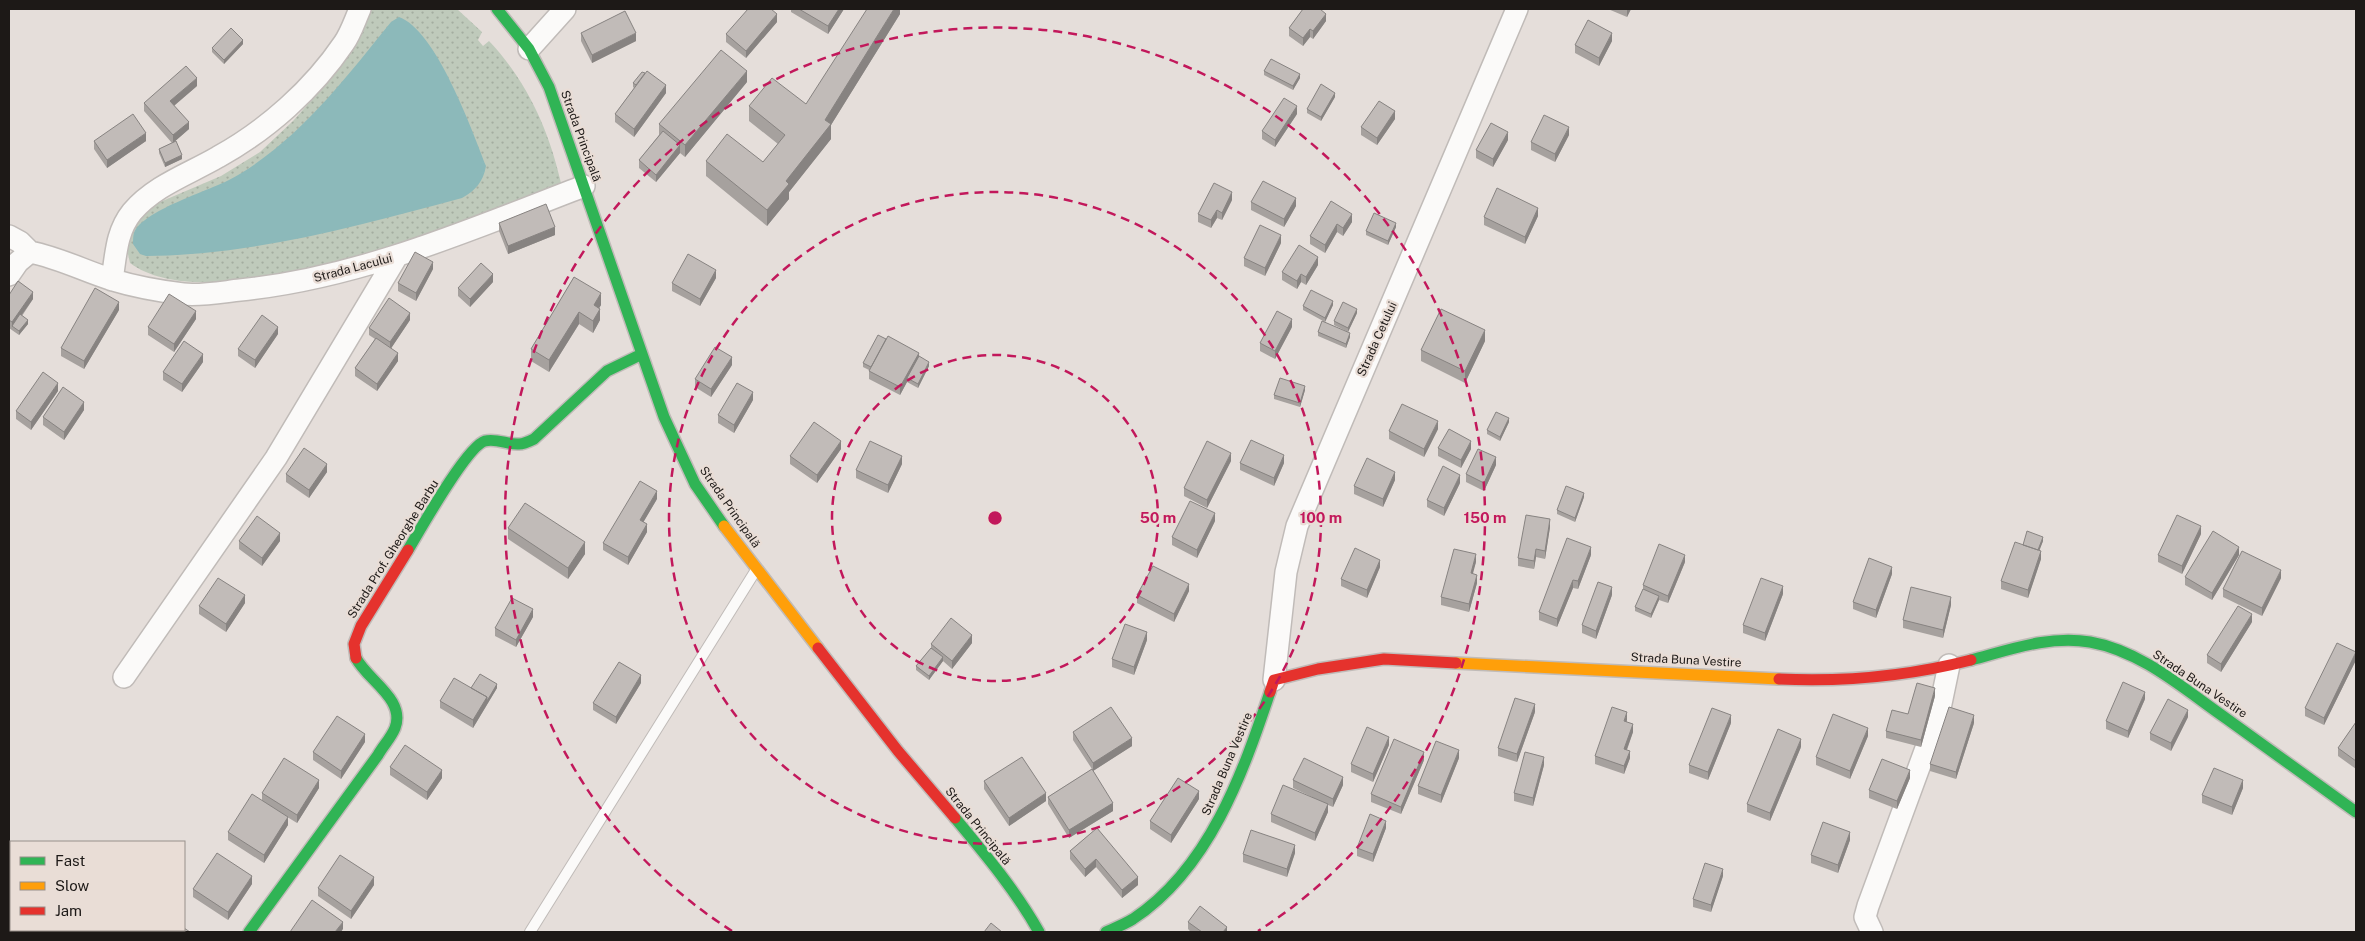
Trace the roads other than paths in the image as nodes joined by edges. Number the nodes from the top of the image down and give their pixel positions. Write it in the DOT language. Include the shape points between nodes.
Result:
graph roads {
  1 [pos="360,9"];
  2 [pos="497,9"];
  3 [pos="565,9"];
  4 [pos="1517,9"];
  5 [pos="529,49"];
  6 [pos="584,186"];
  7 [pos="9,236"];
  8 [pos="30,252"];
  9 [pos="397,256"];
  10 [pos="9,275"];
  11 [pos="112,280"];
  12 [pos="642,354"];
  13 [pos="757,569"];
  14 [pos="1949,665"];
  15 [pos="124,677"];
  16 [pos="1274,680"];
  17 [pos="2356,812"];
  18 [pos="249,932"];
  19 [pos="530,932"];
  20 [pos="1039,932"];
  21 [pos="1106,932"];
  22 [pos="1872,932"];
  1 -- 11 [label="street" via="345,42 324,69 267,125 220,156 156,190 132,212 118,234"];
  2 -- 5 [label="street, Strada Principală"];
  3 -- 5 [label="street"];
  4 -- 16 [label="street, Strada Cetului" via="1297,526 1284,580"];
  5 -- 6 [label="street, Strada Principală" via="549,87"];
  6 -- 9 [label="street, Strada Lacului"];
  6 -- 12 [label="street, Strada Principală"];
  7 -- 8 [label="street"];
  8 -- 10 [label="street"];
  8 -- 11 [label="street, Strada Lacului" via="75,264"];
  9 -- 11 [label="street, Strada Lacului" via="344,272 271,287 212,292 186,294"];
  9 -- 15 [label="street" via="276,458"];
  12 -- 13 [label="street, Strada Principală" via="679,453 695,484"];
  12 -- 18 [label="street, Strada Prof. Gheorghe Barbu" via="607,371 534,439 520,444 484,441 475,447 456,473 361,626 354,644 363,670 390,697 397,712 395,727"];
  13 -- 19 [label="lane"];
  13 -- 20 [label="street, Strada Principală" via="898,752 988,858"];
  14 -- 16 [label="street, Strada Buna Vestire" via="1870,678 1816,681 1384,659 1318,669"];
  14 -- 17 [label="street, Strada Buna Vestire" via="2036,643 2062,640 2090,642 2131,655 2162,673"];
  14 -- 22 [label="street" via="1939,713 1868,906 1865,917"];
  16 -- 21 [label="street, Strada Buna Vestire" via="1256,737 1213,830 1186,869 1161,896 1136,917"];
}
